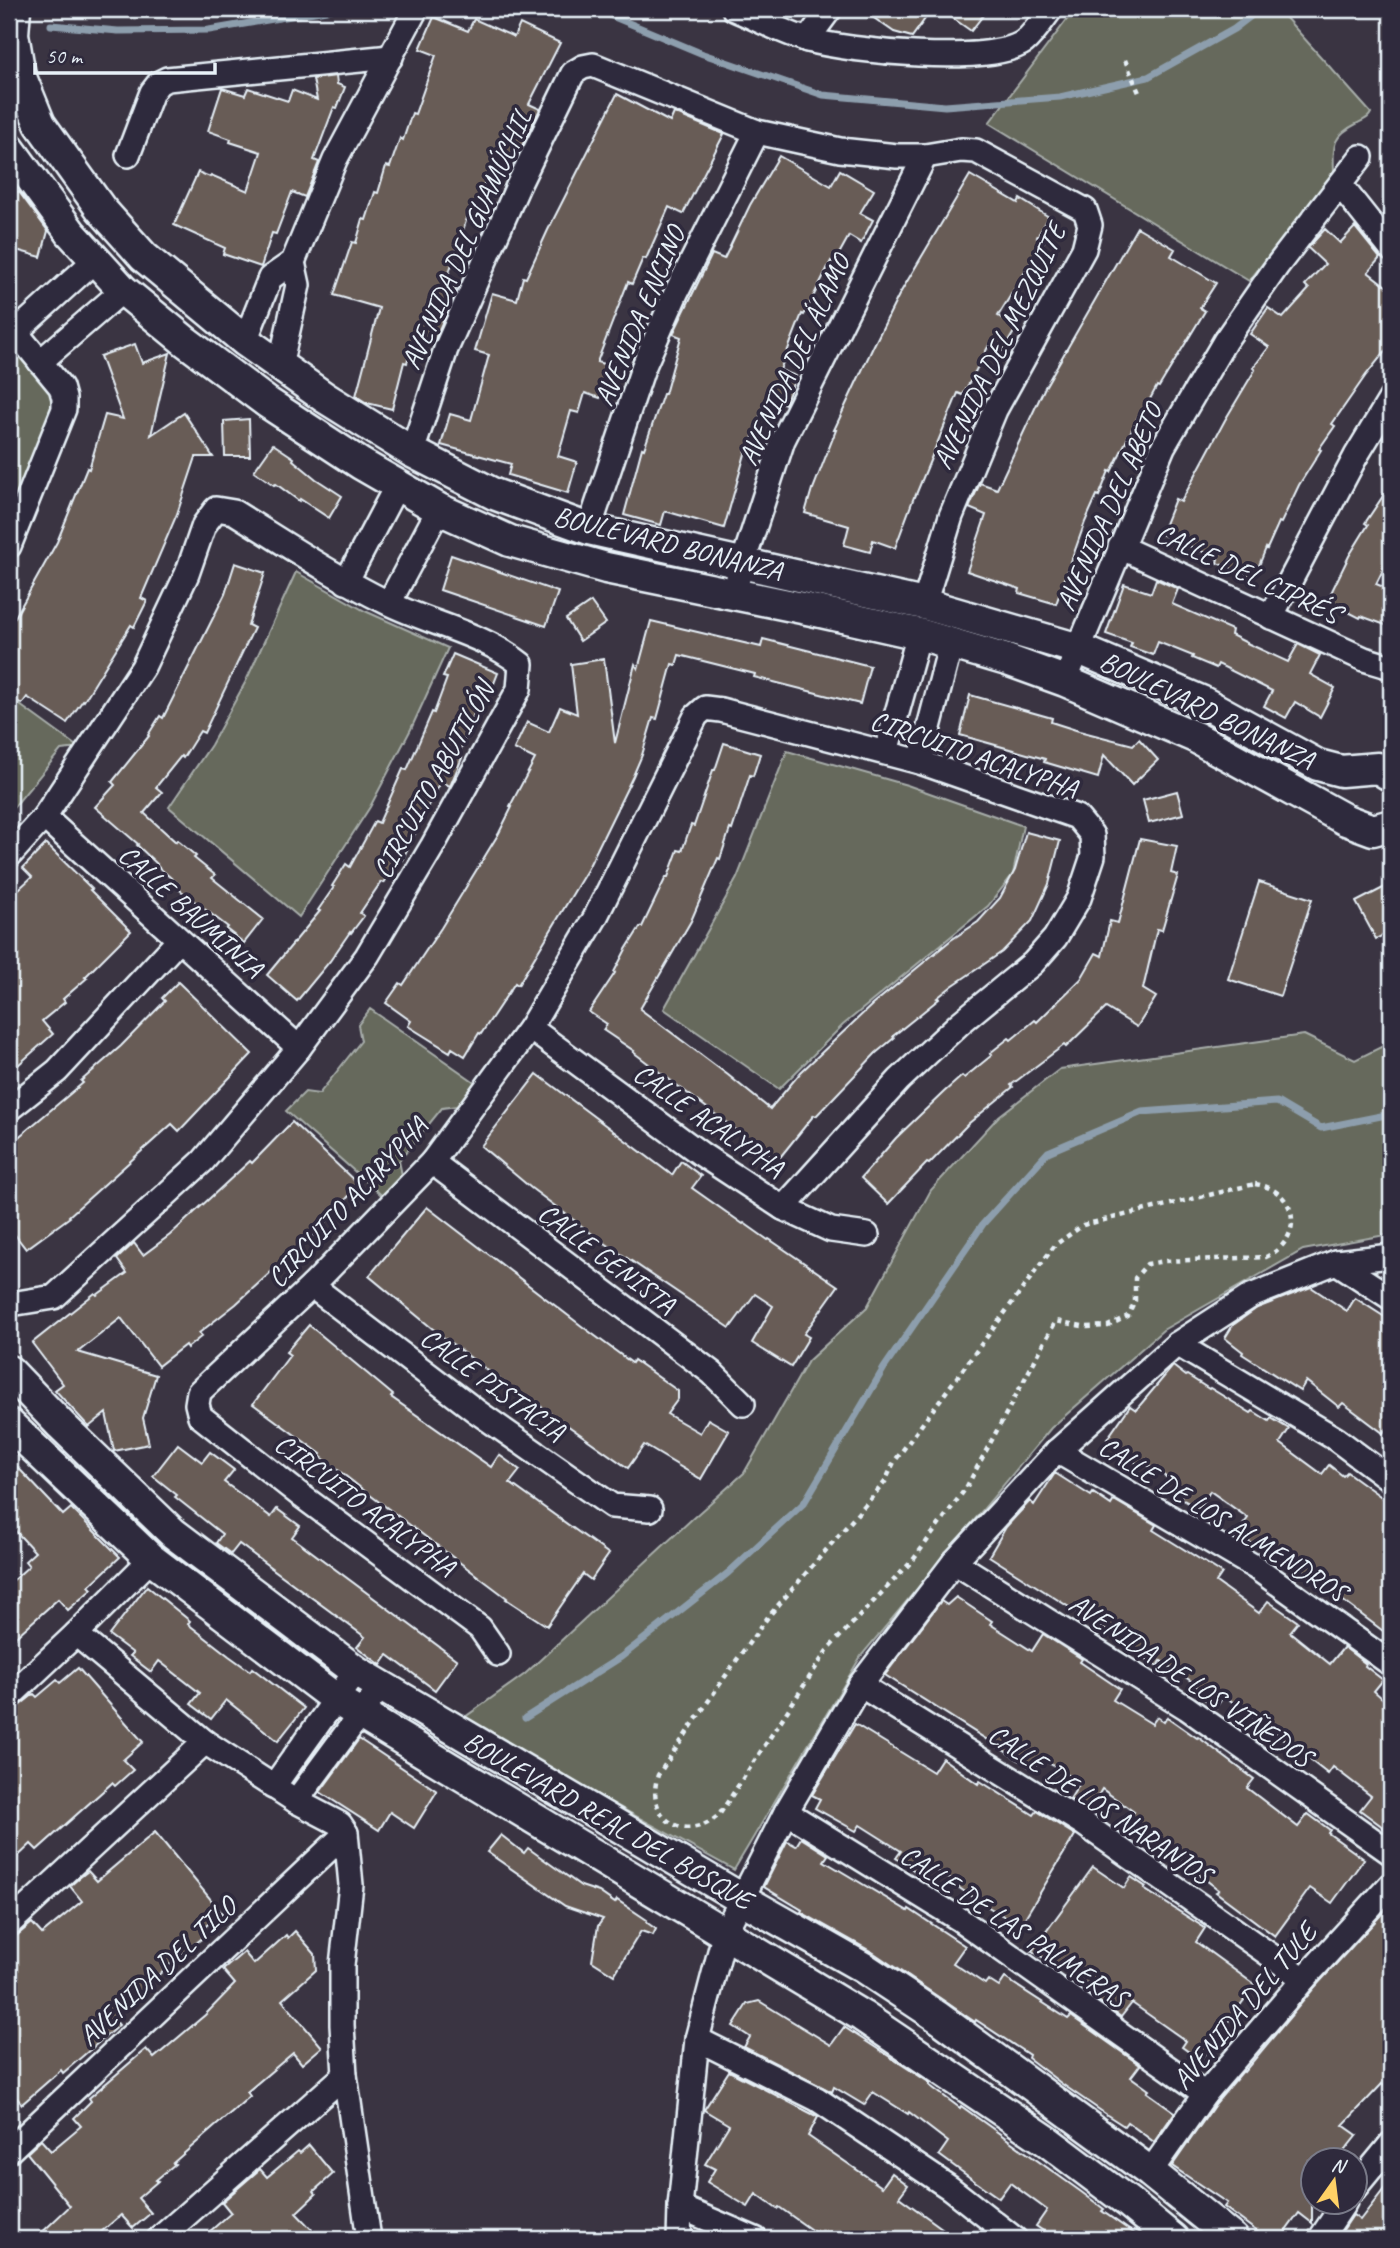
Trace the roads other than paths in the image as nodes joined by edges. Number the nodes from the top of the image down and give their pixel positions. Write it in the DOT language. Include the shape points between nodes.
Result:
graph roads {
  1 [pos="15,9"];
  2 [pos="416,9"];
  3 [pos="734,9"];
  4 [pos="830,9"];
  5 [pos="1051,9"];
  6 [pos="807,40"];
  7 [pos="391,57"];
  8 [pos="593,65"];
  9 [pos="757,132"];
  10 [pos="9,148"];
  11 [pos="128,155"];
  12 [pos="925,156"];
  13 [pos="1362,157"];
  14 [pos="1341,186"];
  15 [pos="101,209"];
  16 [pos="71,233"];
  17 [pos="1391,249"];
  18 [pos="95,260"];
  19 [pos="293,262"];
  20 [pos="123,290"];
  21 [pos="12,328"];
  22 [pos="245,341"];
  23 [pos="40,362"];
  24 [pos="280,366"];
  25 [pos="1391,398"];
  26 [pos="412,452"];
  27 [pos="397,485"];
  28 [pos="439,509"];
  29 [pos="589,529"];
  30 [pos="9,547"];
  31 [pos="1120,547"];
  32 [pos="742,562"];
  33 [pos="346,582"];
  34 [pos="733,595"];
  35 [pos="389,603"];
  36 [pos="924,604"];
  37 [pos="1271,617"];
  38 [pos="919,634"];
  39 [pos="951,643"];
  40 [pos="1079,649"];
  41 [pos="1391,667"];
  42 [pos="1065,681"];
  43 [pos="886,752"];
  44 [pos="920,762"];
  45 [pos="1391,776"];
  46 [pos="44,817"];
  47 [pos="1391,825"];
  48 [pos="9,856"];
  49 [pos="179,940"];
  50 [pos="530,1028"];
  51 [pos="299,1048"];
  52 [pos="9,1109"];
  53 [pos="432,1162"];
  54 [pos="783,1208"];
  55 [pos="867,1235"];
  56 [pos="1391,1256"];
  57 [pos="1336,1262"];
  58 [pos="312,1286"];
  59 [pos="1391,1298"];
  60 [pos="17,1303"];
  61 [pos="1177,1345"];
  62 [pos="9,1371"];
  63 [pos="197,1404"];
  64 [pos="743,1404"];
  65 [pos="9,1424"];
  66 [pos="1057,1451"];
  67 [pos="1391,1480"];
  68 [pos="650,1509"];
  69 [pos="151,1559"];
  70 [pos="954,1562"];
  71 [pos="76,1634"];
  72 [pos="498,1654"];
  73 [pos="1391,1664"];
  74 [pos="368,1679"];
  75 [pos="860,1685"];
  76 [pos="9,1697"];
  77 [pos="348,1707"];
  78 [pos="205,1742"];
  79 [pos="273,1787"];
  80 [pos="296,1801"];
  81 [pos="786,1812"];
  82 [pos="346,1833"];
  83 [pos="1391,1853"];
  84 [pos="1391,1884"];
  85 [pos="742,1899"];
  86 [pos="9,1924"];
  87 [pos="724,1932"];
  88 [pos="1304,1979"];
  89 [pos="697,2039"];
  90 [pos="345,2075"];
  91 [pos="1205,2094"];
  92 [pos="1391,2144"];
  93 [pos="9,2151"];
  94 [pos="1150,2172"];
  95 [pos="1368,2172"];
  96 [pos="680,2207"];
  97 [pos="1336,2216"];
  98 [pos="159,2239"];
  99 [pos="369,2239"];
  100 [pos="679,2239"];
  101 [pos="755,2239"];
  102 [pos="1015,2239"];
  103 [pos="1173,2239"];
  104 [pos="1233,2239"];
  105 [pos="1320,2239"];
  1 -- 15 [label="street, BOULEVARD BONANZA" via="13,34 20,75 40,124"];
  2 -- 7 [label="street"];
  3 -- 6 [label="street"];
  4 -- 6 [label="street"];
  5 -- 6 [label="street" via="1024,42 961,56 890,53"];
  7 -- 11 [label="street" via="167,79 152,92"];
  7 -- 19 [label="street" via="335,160"];
  8 -- 9 [label="street, AVENIDA DEL MEZQUITE"];
  8 -- 26 [label="street, AVENIDA DEL GUAMÚCHIL" via="573,73 518,186 446,349"];
  9 -- 12 [label="street, AVENIDA DEL MEZQUITE" via="840,150"];
  9 -- 29 [label="street, AVENIDA ENCINO" via="643,368"];
  10 -- 16 [label="street, BOULEVARD BONANZA"];
  12 -- 32 [label="street, AVENIDA DEL ÁLAMO" via="783,440"];
  12 -- 36 [label="street, AVENIDA DEL MEZQUITE" via="976,151 1085,210 1090,225 1084,249 995,410 951,516"];
  13 -- 14 [label="street, AVENIDA DEL ABETO"];
  14 -- 17 [label="street"];
  14 -- 31 [label="street, AVENIDA DEL ABETO" via="1225,341 1163,447"];
  15 -- 16 [label="street"];
  15 -- 22 [label="street, BOULEVARD BONANZA" via="144,257"];
  16 -- 18 [label="street, BOULEVARD BONANZA"];
  18 -- 20 [label="street, BOULEVARD BONANZA"];
  18 -- 21 [label="street"];
  19 -- 22 [label="street" via="270,278"];
  19 -- 24 [label="street" via="298,285"];
  20 -- 23 [label="street"];
  20 -- 27 [label="street, BOULEVARD BONANZA" via="268,403"];
  21 -- 23 [label="street"];
  22 -- 24 [label="street, BOULEVARD BONANZA"];
  23 -- 30 [label="street" via="61,387 64,409"];
  24 -- 26 [label="street, BOULEVARD BONANZA"];
  25 -- 37 [label="street"];
  26 -- 29 [label="street, BOULEVARD BONANZA" via="494,494"];
  27 -- 28 [label="street, BOULEVARD BONANZA"];
  27 -- 33 [label="street"];
  28 -- 34 [label="street, BOULEVARD BONANZA" via="510,541 557,555"];
  28 -- 35 [label="street"];
  29 -- 32 [label="street, BOULEVARD BONANZA"];
  31 -- 37 [label="street, CALLE DEL CIPRÉS"];
  31 -- 40 [label="street, AVENIDA DEL ABETO"];
  32 -- 34 [label="street, AVENIDA DEL ÁLAMO"];
  32 -- 36 [label="street, BOULEVARD BONANZA"];
  33 -- 35 [label="street, CIRCUITO ABUTILÓN"];
  33 -- 46 [label="street, CIRCUITO ABUTILÓN" via="234,512 216,509 204,525 187,574 143,667"];
  34 -- 38 [label="street, BOULEVARD BONANZA"];
  35 -- 51 [label="street, CIRCUITO ABUTILÓN" via="502,649 521,664 519,689 373,945"];
  36 -- 40 [label="street, BOULEVARD BONANZA"];
  37 -- 41 [label="street, CALLE DEL CIPRÉS"];
  38 -- 39 [label="street, BOULEVARD BONANZA"];
  38 -- 43 [label="street"];
  39 -- 42 [label="street, BOULEVARD BONANZA"];
  39 -- 44 [label="street"];
  40 -- 42 [label="street, AVENIDA DEL ABETO"];
  40 -- 45 [label="street, BOULEVARD BONANZA" via="1201,701 1318,765 1340,771 1378,768"];
  42 -- 47 [label="street, BOULEVARD BONANZA" via="1195,737 1346,820 1373,831"];
  43 -- 44 [label="street, CIRCUITO ACALYPHA"];
  43 -- 50 [label="street, CIRCUITO ACALYPHA" via="705,708 696,716 596,918"];
  44 -- 54 [label="street, CIRCUITO ACALYPHA" via="1077,817 1092,835 1093,856 1079,898 1055,938 1033,963 899,1080"];
  46 -- 48 [label="street, CIRCUITO ABUTILÓN"];
  46 -- 49 [label="street, CALLE BAUMINIA"];
  49 -- 51 [label="street, CALLE BAUMINIA"];
  49 -- 52 [label="street" via="57,1071"];
  50 -- 53 [label="street, CIRCUITO ACARYPHA"];
  50 -- 54 [label="street, CALLE ACALYPHA" via="701,1154"];
  51 -- 60 [label="street, CIRCUITO ABUTILÓN" via="203,1161 54,1297"];
  53 -- 58 [label="street, CIRCUITO ACARYPHA"];
  53 -- 64 [label="street, CALLE GENISTA" via="712,1373"];
  54 -- 55 [label="street, CALLE ACALYPHA" via="831,1230"];
  56 -- 57 [label="street"];
  57 -- 59 [label="street"];
  57 -- 61 [label="street" via="1251,1296"];
  58 -- 63 [label="street, CIRCUITO ACARYPHA" via="199,1392"];
  58 -- 68 [label="street, CALLE PISTACIA" via="476,1411 612,1506"];
  61 -- 66 [label="street"];
  61 -- 67 [label="street" via="1336,1439"];
  62 -- 74 [label="street, BOULEVARD REAL DEL BOSQUE" via="173,1533"];
  63 -- 72 [label="street, CIRCUITO ACALYPHA" via="200,1416 480,1628"];
  65 -- 69 [label="street, BOULEVARD REAL DEL BOSQUE"];
  66 -- 70 [label="street"];
  66 -- 73 [label="street, CALLE DE LOS ALMENDROS" via="1255,1567"];
  69 -- 71 [label="street"];
  69 -- 77 [label="street, BOULEVARD REAL DEL BOSQUE"];
  70 -- 75 [label="street"];
  70 -- 83 [label="street, AVENIDA DE LOS VIÑEDOS" via="1187,1708"];
  71 -- 76 [label="street"];
  71 -- 78 [label="street"];
  74 -- 77 [label="street"];
  74 -- 85 [label="street, BOULEVARD REAL DEL BOSQUE"];
  75 -- 81 [label="street"];
  75 -- 88 [label="street, CALLE DE LOS NARANJOS" via="1084,1824"];
  77 -- 79 [label="street"];
  77 -- 80 [label="street"];
  77 -- 87 [label="street, BOULEVARD REAL DEL BOSQUE"];
  78 -- 79 [label="street"];
  78 -- 86 [label="street"];
  79 -- 80 [label="street"];
  80 -- 82 [label="street" via="340,1824"];
  81 -- 85 [label="street"];
  81 -- 91 [label="street, CALLE DE LAS PALMERAS" via="959,1919"];
  82 -- 90 [label="street" via="351,1885 342,1965"];
  82 -- 93 [label="street, AVENIDA DEL TILO"];
  84 -- 88 [label="street, AVENIDA DEL TULE"];
  85 -- 87 [label="street"];
  85 -- 94 [label="street, BOULEVARD REAL DEL BOSQUE" via="864,1968 938,2017"];
  87 -- 89 [label="street"];
  87 -- 103 [label="street, BOULEVARD REAL DEL BOSQUE" via="862,2016 1035,2133"];
  88 -- 91 [label="street, AVENIDA DEL TULE"];
  89 -- 96 [label="street"];
  89 -- 102 [label="street" via="817,2099 950,2188"];
  90 -- 98 [label="street"];
  90 -- 99 [label="street"];
  91 -- 94 [label="street, AVENIDA DEL TULE"];
  92 -- 95 [label="street"];
  94 -- 104 [label="street, BOULEVARD REAL DEL BOSQUE"];
  96 -- 100 [label="street"];
  96 -- 101 [label="street"];
  97 -- 105 [label="street"];
}
